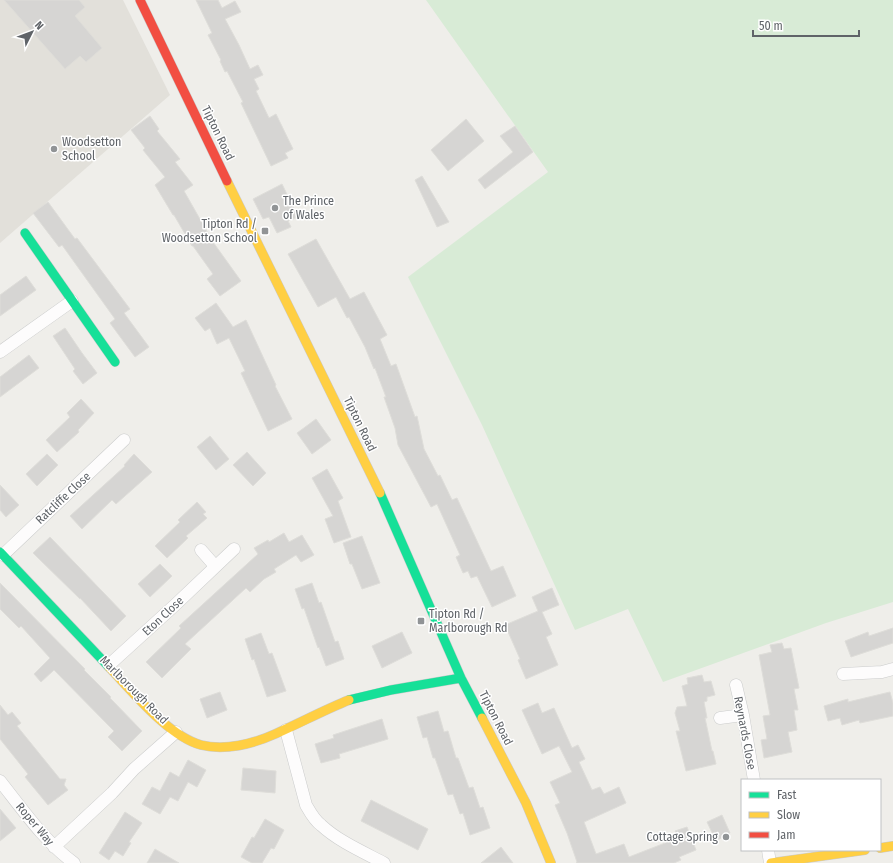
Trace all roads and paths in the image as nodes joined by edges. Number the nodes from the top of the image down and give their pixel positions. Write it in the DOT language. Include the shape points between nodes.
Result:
graph roads {
  1 [pos="140,0"];
  2 [pos="24,233"];
  3 [pos="72,301"];
  4 [pos="0,352"];
  5 [pos="115,362"];
  6 [pos="124,440"];
  7 [pos="234,549"];
  8 [pos="202,550"];
  9 [pos="2,553"];
  10 [pos="215,566"];
  11 [pos="109,665"];
  12 [pos="893,669"];
  13 [pos="843,674"];
  14 [pos="462,678"];
  15 [pos="736,685"];
  16 [pos="743,715"];
  17 [pos="720,718"];
  18 [pos="286,730"];
  19 [pos="176,732"];
  20 [pos="754,779"];
  21 [pos="0,781"];
  22 [pos="893,846"];
  23 [pos="54,847"];
  24 [pos="881,848"];
  25 [pos="768,851"];
  26 [pos="858,851"];
  27 [pos="74,863"];
  28 [pos="384,863"];
  29 [pos="550,863"];
  30 [pos="770,863"];
  1 -- 14 [label="main road, Tipton Road" via="372,475"];
  2 -- 3 [label="main road"];
  3 -- 4 [label="street"];
  3 -- 5 [label="main road"];
  6 -- 9 [label="street, Ratcliffe Close"];
  7 -- 10 [label="street, Eton Close"];
  8 -- 10 [label="street"];
  9 -- 11 [label="main road, Marlborough Road"];
  10 -- 11 [label="street, Eton Close"];
  11 -- 19 [label="main road, Marlborough Road" via="151,711"];
  12 -- 13 [label="street"];
  14 -- 18 [label="main road, Marlborough Road" via="365,695"];
  14 -- 29 [label="main road, Tipton Road" via="526,803"];
  15 -- 16 [label="street, Reynards Close"];
  16 -- 17 [label="street"];
  16 -- 20 [label="street, Reynards Close"];
  18 -- 19 [label="main road, Marlborough Road" via="256,742 218,747 199,744"];
  18 -- 28 [label="street" via="306,804 312,815 321,826 337,837"];
  19 -- 23 [label="street"];
  21 -- 23 [label="street, Roper Way"];
  22 -- 24 [label="main road"];
  23 -- 27 [label="street, Roper Way"];
  25 -- 30 [label="street"];
  26 -- 30 [label="main road"];
}
